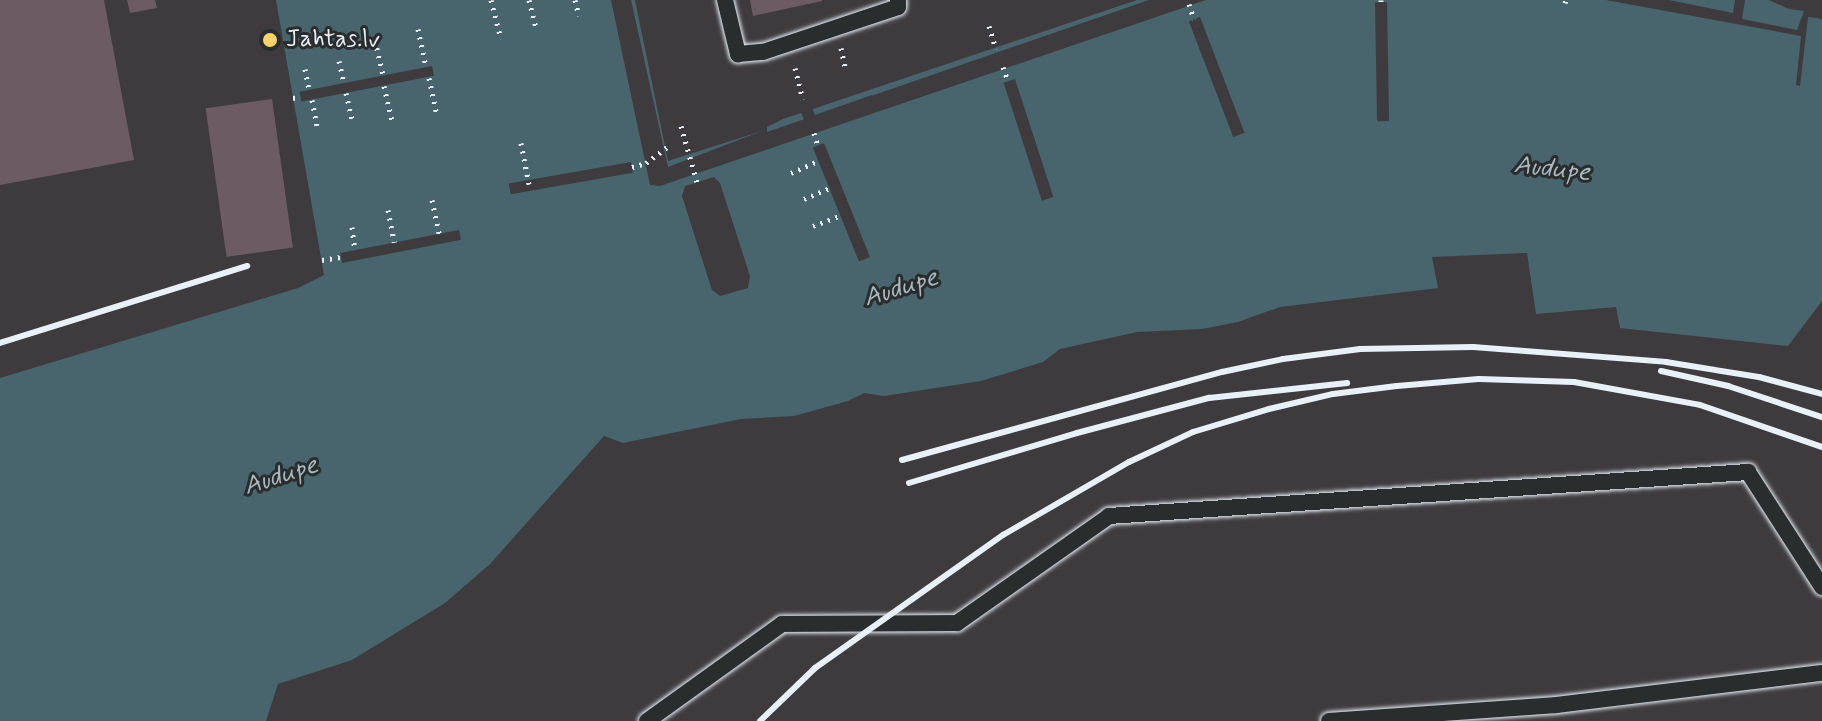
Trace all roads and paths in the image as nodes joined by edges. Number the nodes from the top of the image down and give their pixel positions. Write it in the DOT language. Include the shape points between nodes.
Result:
graph roads {
  1 [pos="491,0"];
  2 [pos="529,0"];
  3 [pos="575,0"];
  4 [pos="725,0"];
  5 [pos="898,0"];
  6 [pos="1189,4"];
  7 [pos="579,16"];
  8 [pos="1194,19"];
  9 [pos="989,26"];
  10 [pos="536,28"];
  11 [pos="418,29"];
  12 [pos="501,39"];
  13 [pos="375,40"];
  14 [pos="996,49"];
  15 [pos="339,61"];
  16 [pos="426,67"];
  17 [pos="1003,67"];
  18 [pos="795,68"];
  19 [pos="305,69"];
  20 [pos="383,75"];
  21 [pos="429,78"];
  22 [pos="1008,81"];
  23 [pos="344,82"];
  24 [pos="384,86"];
  25 [pos="309,89"];
  26 [pos="346,93"];
  27 [pos="803,99"];
  28 [pos="312,100"];
  29 [pos="436,112"];
  30 [pos="352,118"];
  31 [pos="392,122"];
  32 [pos="317,126"];
  33 [pos="681,126"];
  34 [pos="814,133"];
  35 [pos="521,143"];
  36 [pos="670,145"];
  37 [pos="818,146"];
  38 [pos="818,161"];
  39 [pos="632,167"];
  40 [pos="791,173"];
  41 [pos="697,182"];
  42 [pos="529,184"];
  43 [pos="830,188"];
  44 [pos="804,199"];
  45 [pos="432,200"];
  46 [pos="388,210"];
  47 [pos="841,215"];
  48 [pos="813,226"];
  49 [pos="352,227"];
  50 [pos="439,234"];
  51 [pos="394,242"];
  52 [pos="355,250"];
  53 [pos="341,257"];
  54 [pos="322,260"];
  55 [pos="1822,587"];
  56 [pos="1822,673"];
  57 [pos="647,721"];
  58 [pos="1329,721"];
  1 -- 12 [label="path"];
  2 -- 10 [label="path"];
  3 -- 7 [label="path"];
  4 -- 5 [label="lane" via="738,54 763,52 898,7"];
  6 -- 8 [label="path"];
  9 -- 14 [label="path"];
  11 -- 16 [label="path"];
  13 -- 20 [label="path"];
  15 -- 23 [label="path"];
  17 -- 22 [label="path"];
  18 -- 27 [label="path"];
  19 -- 25 [label="path"];
  21 -- 29 [label="path"];
  24 -- 31 [label="path"];
  26 -- 30 [label="path"];
  28 -- 32 [label="path"];
  33 -- 41 [label="path"];
  34 -- 37 [label="path"];
  35 -- 42 [label="path"];
  36 -- 39 [label="path"];
  38 -- 40 [label="path"];
  43 -- 44 [label="path"];
  45 -- 50 [label="path"];
  46 -- 51 [label="path"];
  47 -- 48 [label="path"];
  49 -- 52 [label="path"];
  53 -- 54 [label="path"];
  55 -- 57 [label="lane" via="1748,472 1109,516 957,623 782,624"];
  56 -- 58 [label="lane" via="1556,705"];
}
